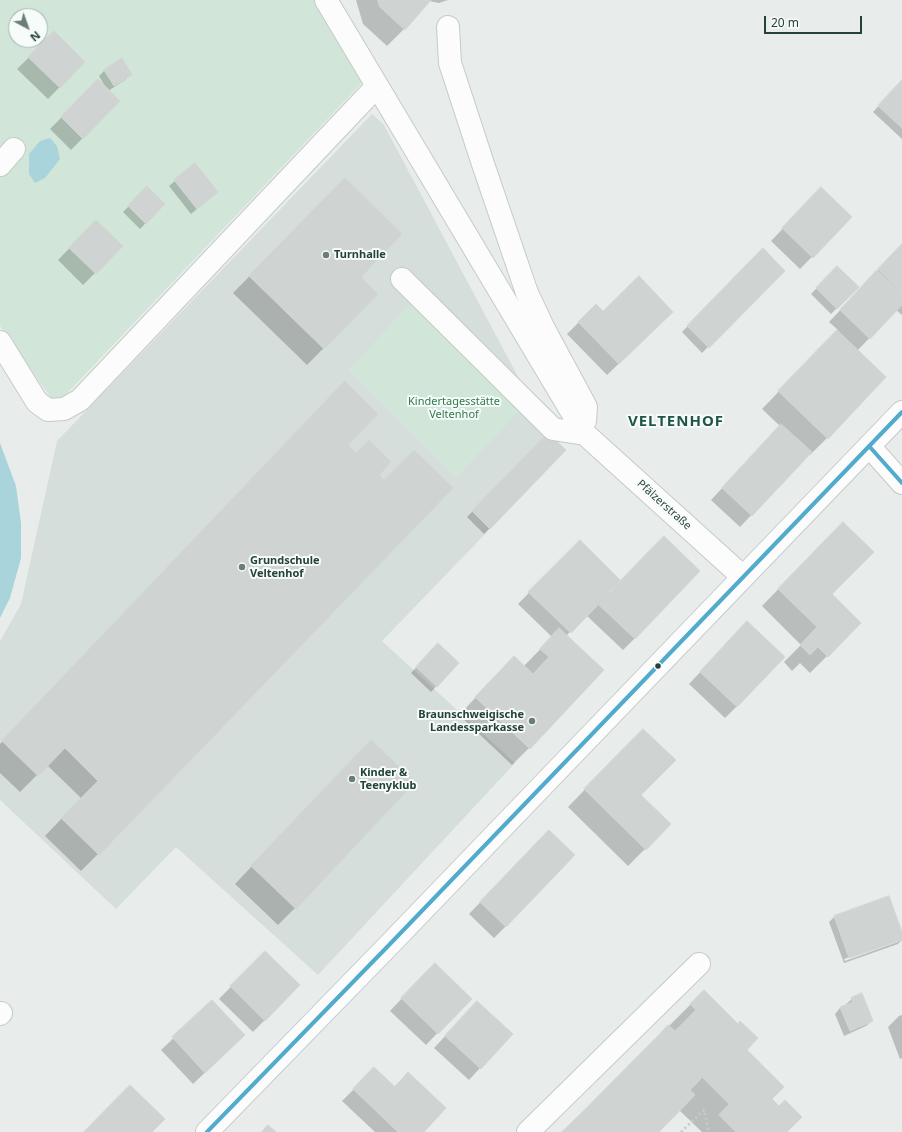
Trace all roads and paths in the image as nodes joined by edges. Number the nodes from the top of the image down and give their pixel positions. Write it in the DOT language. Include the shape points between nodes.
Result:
graph roads {
  1 [pos="326,0"];
  2 [pos="448,27"];
  3 [pos="377,86"];
  4 [pos="14,149"];
  5 [pos="0,165"];
  6 [pos="402,279"];
  7 [pos="0,342"];
  8 [pos="902,412"];
  9 [pos="585,434"];
  10 [pos="869,446"];
  11 [pos="902,483"];
  12 [pos="743,577"];
  13 [pos="699,964"];
  14 [pos="207,1132"];
  15 [pos="528,1132"];
  16 [pos="681,1132"];
  17 [pos="709,1132"];
  1 -- 3 [label="street, Pfälzerstraße"];
  2 -- 9 [label="street" via="450,63 483,164 527,293 586,407"];
  3 -- 7 [label="street" via="80,400 64,410 48,410 37,402"];
  3 -- 9 [label="street, Pfälzerstraße"];
  4 -- 5 [label="street"];
  6 -- 9 [label="street" via="553,429"];
  8 -- 10 [label="street"];
  9 -- 12 [label="street, Pfälzerstraße"];
  10 -- 11 [label="street"];
  10 -- 12 [label="street"];
  12 -- 14 [label="street"];
  13 -- 15 [label="street"];
  16 -- 17 [label="path" via="704,1110"];
}
